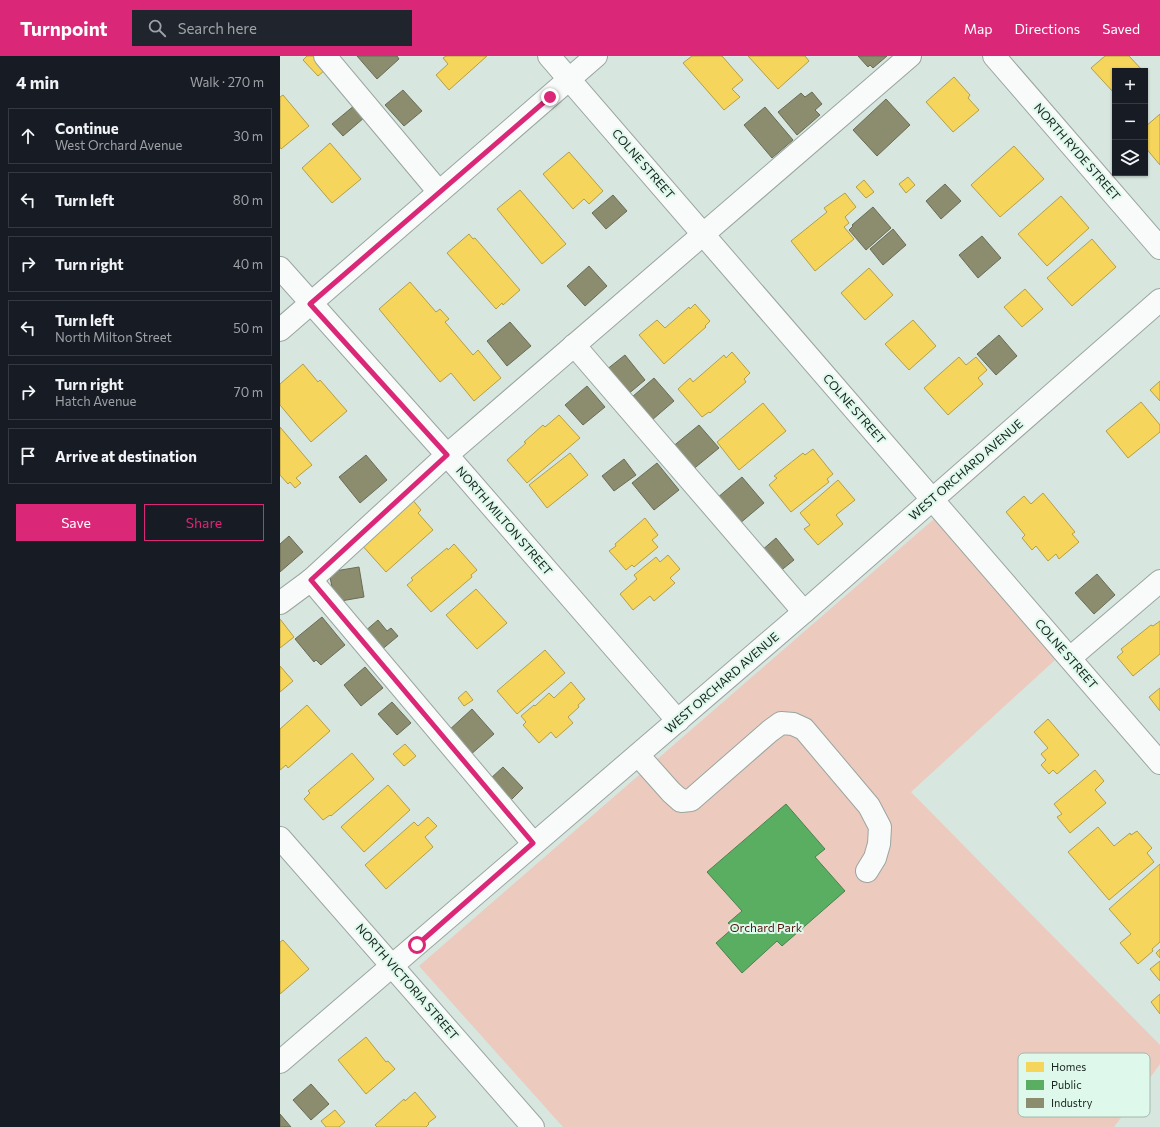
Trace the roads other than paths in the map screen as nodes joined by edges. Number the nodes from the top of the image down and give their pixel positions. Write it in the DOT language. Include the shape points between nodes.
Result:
graph roads {
  1 [pos="325,56"];
  2 [pos="549,56"];
  3 [pos="596,56"];
  4 [pos="910,56"];
  5 [pos="994,56"];
  6 [pos="569,80"];
  7 [pos="439,192"];
  8 [pos="703,234"];
  9 [pos="1160,248"];
  10 [pos="280,268"];
  11 [pos="1160,300"];
  12 [pos="310,304"];
  13 [pos="280,330"];
  14 [pos="574,345"];
  15 [pos="447,455"];
  16 [pos="932,499"];
  17 [pos="311,580"];
  18 [pos="1160,581"];
  19 [pos="280,603"];
  20 [pos="804,612"];
  21 [pos="1070,658"];
  22 [pos="678,721"];
  23 [pos="638,755"];
  24 [pos="1160,763"];
  25 [pos="280,838"];
  26 [pos="533,843"];
  27 [pos="867,871"];
  28 [pos="393,966"];
  29 [pos="280,1062"];
  30 [pos="533,1127"];
  1 -- 7 [label="street"];
  2 -- 6 [label="street, COLNE STREET"];
  3 -- 6 [label="street"];
  4 -- 8 [label="street"];
  5 -- 9 [label="street, NORTH RYDE STREET"];
  6 -- 7 [label="street"];
  6 -- 8 [label="street, COLNE STREET"];
  7 -- 12 [label="street"];
  8 -- 14 [label="street"];
  8 -- 16 [label="street, COLNE STREET"];
  10 -- 12 [label="street, NORTH MILTON STREET"];
  11 -- 16 [label="street, WEST ORCHARD AVENUE"];
  12 -- 13 [label="street"];
  12 -- 15 [label="street, NORTH MILTON STREET"];
  14 -- 15 [label="street"];
  14 -- 20 [label="street"];
  15 -- 17 [label="street"];
  15 -- 22 [label="street, NORTH MILTON STREET"];
  16 -- 20 [label="street, WEST ORCHARD AVENUE"];
  16 -- 21 [label="street, COLNE STREET"];
  17 -- 19 [label="street"];
  17 -- 26 [label="street"];
  18 -- 21 [label="street"];
  20 -- 22 [label="street, WEST ORCHARD AVENUE"];
  21 -- 24 [label="street, COLNE STREET"];
  22 -- 23 [label="street, WEST ORCHARD AVENUE"];
  23 -- 26 [label="street, WEST ORCHARD AVENUE"];
  23 -- 27 [label="street" via="681,801 691,800 781,723 793,724 804,729 869,806 880,827 875,858"];
  25 -- 28 [label="street, NORTH VICTORIA STREET"];
  26 -- 28 [label="street, WEST ORCHARD AVENUE"];
  28 -- 29 [label="street, WEST ORCHARD AVENUE"];
  28 -- 30 [label="street, NORTH VICTORIA STREET"];
}
